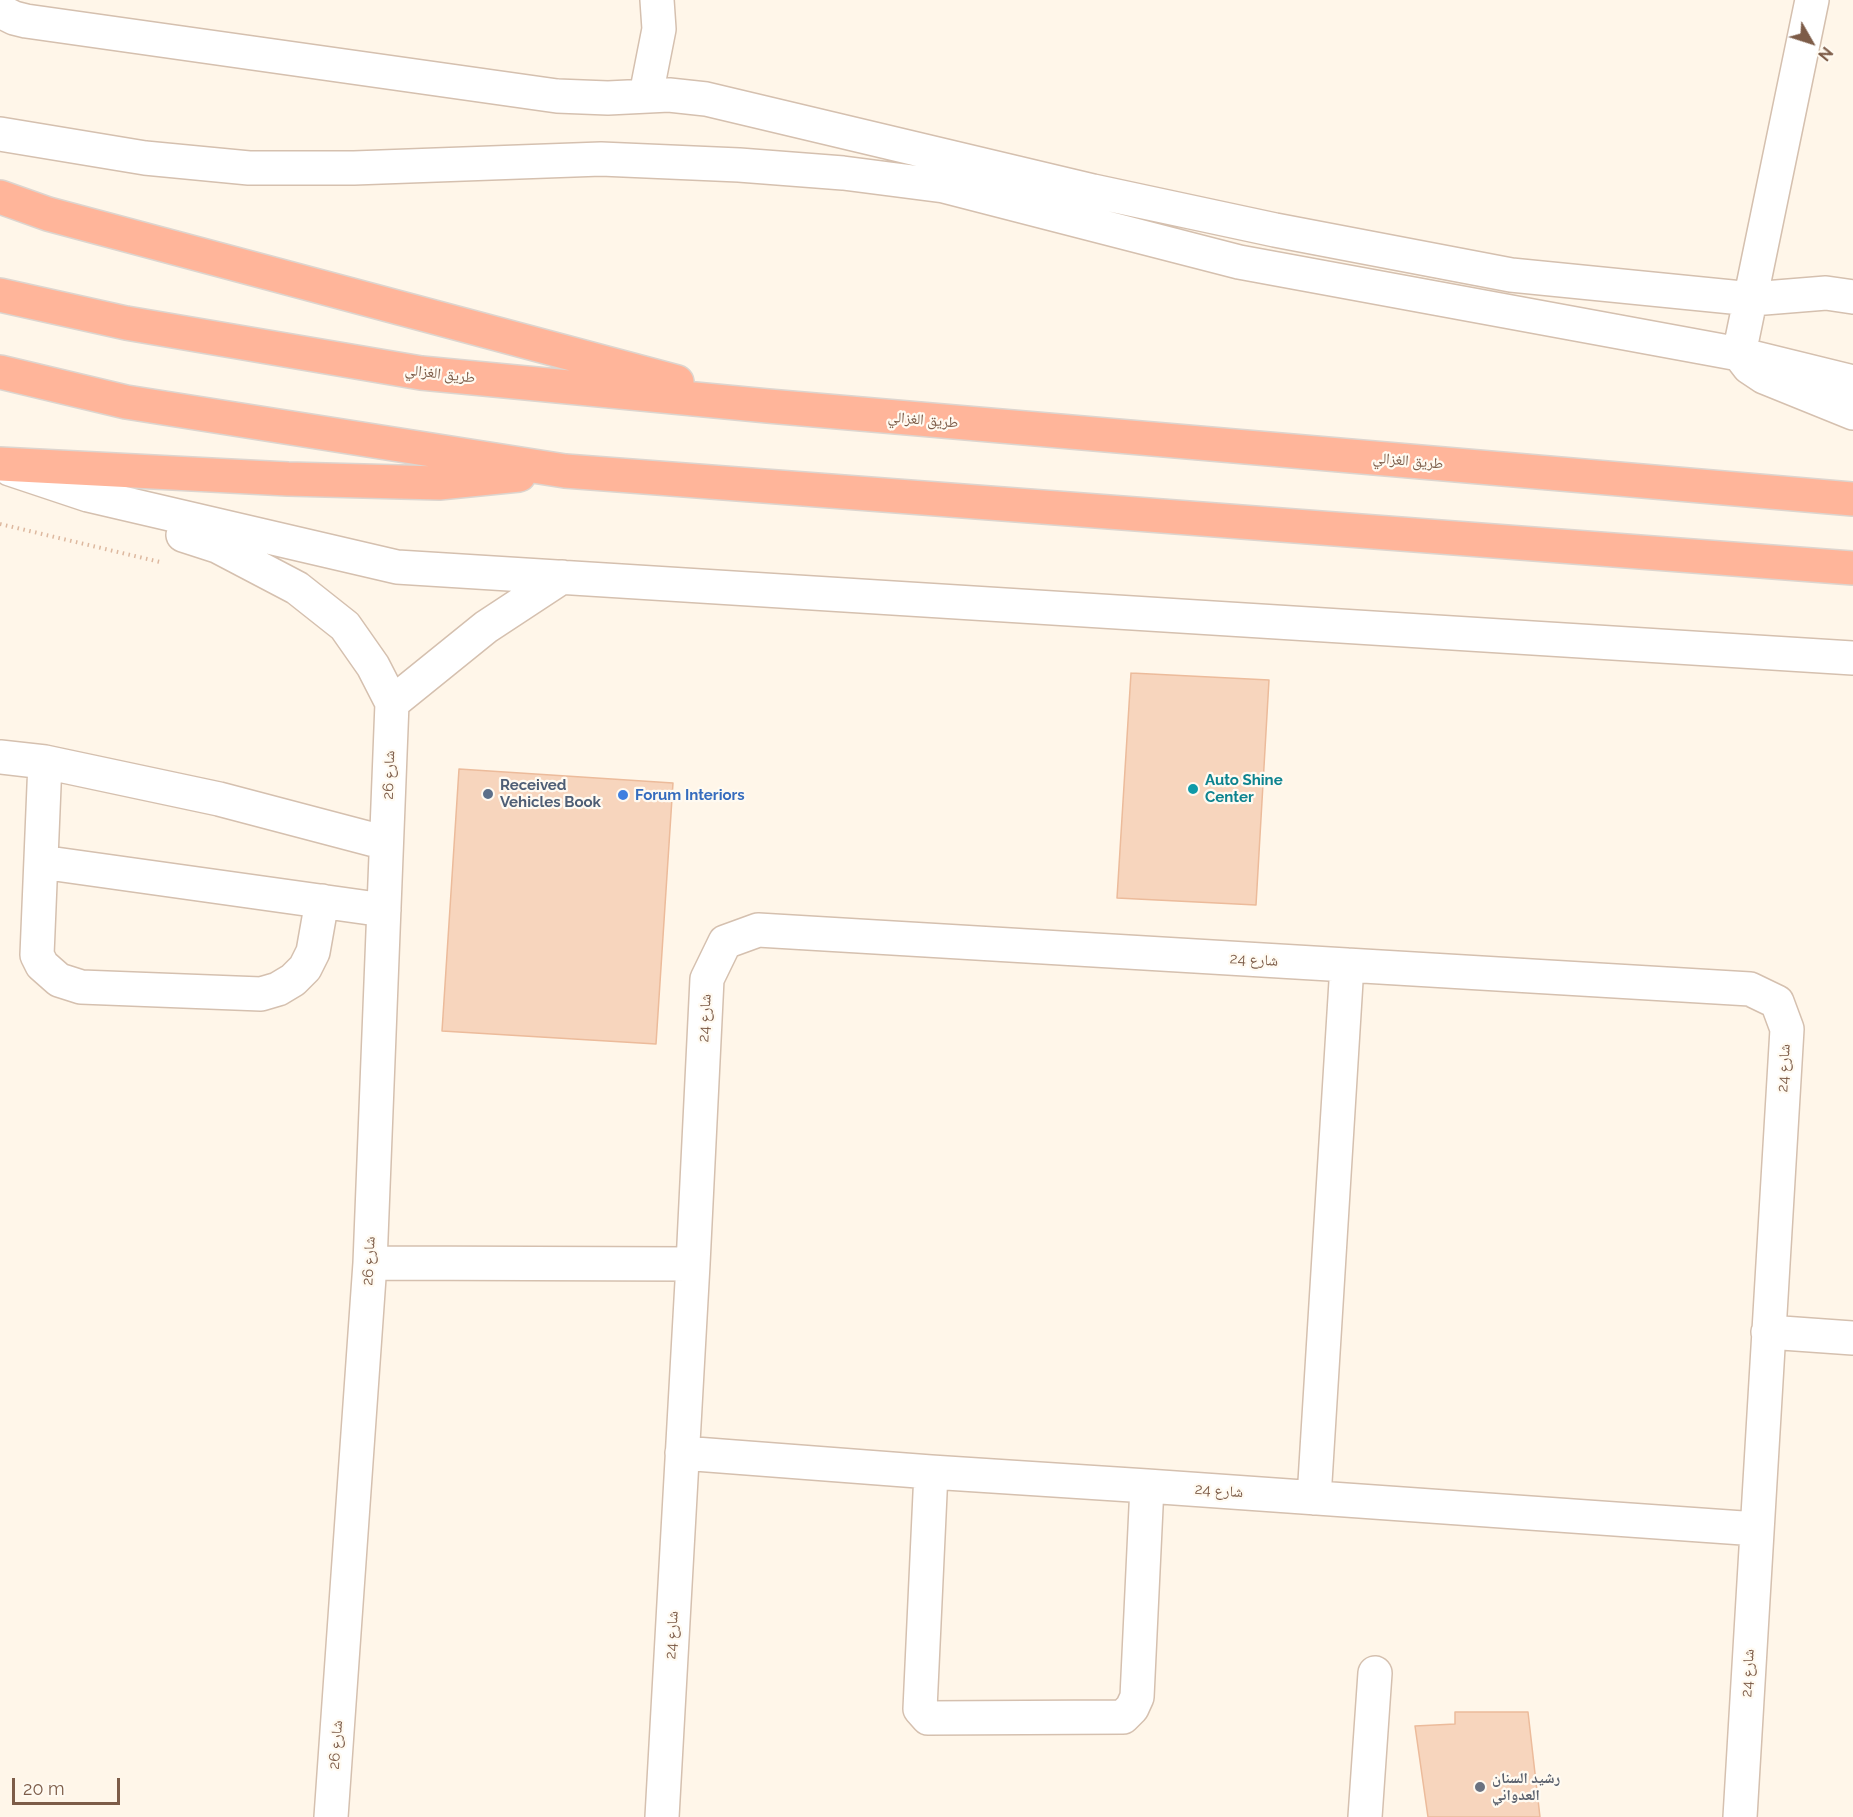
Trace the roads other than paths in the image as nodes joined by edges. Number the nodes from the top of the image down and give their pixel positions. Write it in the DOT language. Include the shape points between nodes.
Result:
graph roads {
  1 [pos="657,0"];
  2 [pos="1812,0"];
  3 [pos="0,11"];
  4 [pos="646,95"];
  5 [pos="0,134"];
  6 [pos="0,197"];
  7 [pos="0,295"];
  8 [pos="1853,297"];
  9 [pos="1752,300"];
  10 [pos="1739,354"];
  11 [pos="0,372"];
  12 [pos="1853,381"];
  13 [pos="768,406"];
  14 [pos="1853,413"];
  15 [pos="0,465"];
  16 [pos="566,471"];
  17 [pos="88,495"];
  18 [pos="1853,499"];
  19 [pos="1853,568"];
  20 [pos="562,577"];
  21 [pos="1853,633"];
  22 [pos="1800,655"];
  23 [pos="1853,658"];
  24 [pos="392,703"];
  25 [pos="0,757"];
  26 [pos="45,762"];
  27 [pos="386,843"];
  28 [pos="40,862"];
  29 [pos="322,901"];
  30 [pos="384,910"];
  31 [pos="1347,965"];
  32 [pos="370,1263"];
  33 [pos="693,1264"];
  34 [pos="1768,1332"];
  35 [pos="1853,1338"];
  36 [pos="682,1453"];
  37 [pos="931,1472"];
  38 [pos="1148,1486"];
  39 [pos="1314,1498"];
  40 [pos="1757,1529"];
  41 [pos="1375,1673"];
  42 [pos="331,1817"];
  43 [pos="662,1817"];
  44 [pos="1365,1817"];
  45 [pos="1740,1817"];
  1 -- 4 [label="street" via="659,28"];
  2 -- 9 [label="street"];
  3 -- 4 [label="street" via="26,21 557,96"];
  4 -- 9 [label="street" via="706,99 1104,193 1511,275"];
  5 -- 10 [label="street" via="146,158 249,168 601,159 843,173 944,186 1239,262"];
  6 -- 13 [label="highway" via="48,214"];
  7 -- 13 [label="highway, طريق الغزالي" via="126,323 421,373"];
  8 -- 9 [label="street" via="1826,293"];
  9 -- 10 [label="street"];
  10 -- 12 [label="street"];
  10 -- 14 [label="street" via="1764,377"];
  11 -- 16 [label="highway" via="126,402"];
  13 -- 18 [label="highway, طريق الغزالي"];
  15 -- 16 [label="highway" via="439,483"];
  15 -- 17 [label="street"];
  16 -- 19 [label="highway"];
  17 -- 20 [label="street" via="397,567"];
  17 -- 24 [label="street, شارع 26" via="130,518 217,546 297,588 345,626 373,666"];
  20 -- 22 [label="street"];
  20 -- 24 [label="street" via="486,627"];
  21 -- 22 [label="street"];
  22 -- 23 [label="street"];
  24 -- 27 [label="street, شارع 26"];
  25 -- 26 [label="street"];
  26 -- 27 [label="street" via="219,800"];
  26 -- 28 [label="street"];
  27 -- 30 [label="street, شارع 26"];
  28 -- 29 [label="street"];
  28 -- 29 [label="street" via="37,955 58,980 81,987 261,994 278,989 305,968 313,952"];
  29 -- 30 [label="street"];
  30 -- 32 [label="street, شارع 26"];
  31 -- 33 [label="street, شارع 24" via="758,930 724,942 707,979"];
  31 -- 34 [label="street, شارع 24" via="1750,989 1777,1002 1786,1029"];
  31 -- 39 [label="street"];
  32 -- 33 [label="street"];
  32 -- 42 [label="street, شارع 26"];
  33 -- 36 [label="street, شارع 24"];
  34 -- 35 [label="street"];
  34 -- 40 [label="street, شارع 24"];
  36 -- 37 [label="street, شارع 24"];
  36 -- 43 [label="street, شارع 24"];
  37 -- 38 [label="street, شارع 24"];
  37 -- 38 [label="street" via="920,1709 928,1718 1123,1717 1132,1708 1137,1697"];
  38 -- 39 [label="street, شارع 24"];
  39 -- 40 [label="street, شارع 24"];
  40 -- 45 [label="street, شارع 24"];
  41 -- 44 [label="street"];
}
